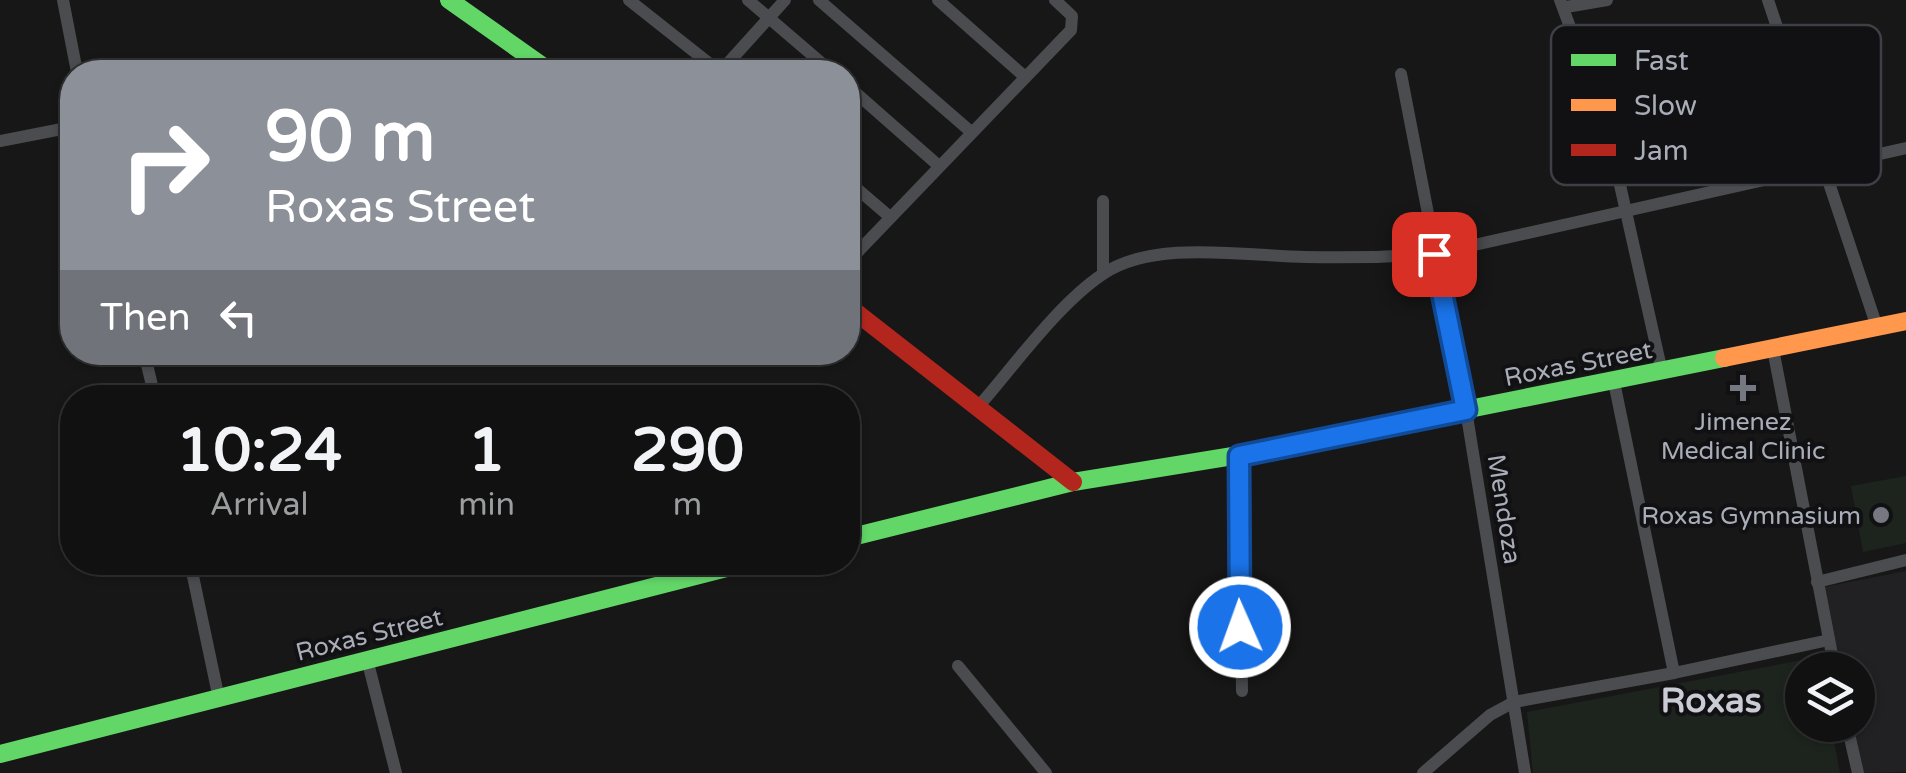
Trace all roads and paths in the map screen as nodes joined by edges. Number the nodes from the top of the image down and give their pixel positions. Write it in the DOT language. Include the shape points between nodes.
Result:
graph roads {
  1 [pos="63,0"];
  2 [pos="629,0"];
  3 [pos="748,0"];
  4 [pos="785,0"];
  5 [pos="819,0"];
  6 [pos="938,0"];
  7 [pos="1055,0"];
  8 [pos="1608,0"];
  9 [pos="1768,0"];
  10 [pos="463,4"];
  11 [pos="1563,4"];
  12 [pos="768,18"];
  13 [pos="1776,25"];
  14 [pos="75,60"];
  15 [pos="535,60"];
  16 [pos="705,60"];
  17 [pos="731,60"];
  18 [pos="818,60"];
  19 [pos="1401,74"];
  20 [pos="1024,76"];
  21 [pos="860,97"];
  22 [pos="60,129"];
  23 [pos="970,131"];
  24 [pos="0,141"];
  25 [pos="1906,148"];
  26 [pos="1881,153"];
  27 [pos="939,166"];
  28 [pos="1622,185"];
  29 [pos="1745,185"];
  30 [pos="1827,185"];
  31 [pos="860,191"];
  32 [pos="1103,201"];
  33 [pos="1630,214"];
  34 [pos="890,217"];
  35 [pos="860,249"];
  36 [pos="1434,254"];
  37 [pos="1103,274"];
  38 [pos="860,315"];
  39 [pos="1906,321"];
  40 [pos="1876,327"];
  41 [pos="1773,350"];
  42 [pos="1662,372"];
  43 [pos="1614,382"];
  44 [pos="978,407"];
  45 [pos="1466,410"];
  46 [pos="1239,456"];
  47 [pos="1072,482"];
  48 [pos="860,535"];
  49 [pos="1906,560"];
  50 [pos="193,575"];
  51 [pos="699,575"];
  52 [pos="1817,582"];
  53 [pos="1829,640"];
  54 [pos="1831,652"];
  55 [pos="367,660"];
  56 [pos="958,666"];
  57 [pos="1674,673"];
  58 [pos="1242,691"];
  59 [pos="218,699"];
  60 [pos="1514,702"];
  61 [pos="1851,742"];
  62 [pos="0,754"];
  63 [pos="396,773"];
  64 [pos="1046,773"];
  65 [pos="1422,773"];
  66 [pos="1525,773"];
  67 [pos="1858,773"];
  1 -- 14 [label="street"];
  2 -- 16 [label="street"];
  3 -- 12 [label="street"];
  4 -- 12 [label="street"];
  5 -- 23 [label="street"];
  6 -- 20 [label="street"];
  7 -- 20 [label="street" via="1074,26"];
  8 -- 11 [label="street"];
  9 -- 13 [label="street"];
  10 -- 15 [label="main road"];
  12 -- 17 [label="street"];
  12 -- 18 [label="street"];
  19 -- 36 [label="street, Mendoza"];
  20 -- 23 [label="street"];
  21 -- 27 [label="street"];
  22 -- 24 [label="street"];
  23 -- 27 [label="street"];
  25 -- 26 [label="street"];
  27 -- 34 [label="street"];
  28 -- 33 [label="street"];
  29 -- 33 [label="street"];
  30 -- 40 [label="street"];
  31 -- 34 [label="street"];
  32 -- 37 [label="street"];
  33 -- 36 [label="street"];
  33 -- 42 [label="street"];
  34 -- 35 [label="street"];
  36 -- 37 [label="street" via="1185,254"];
  36 -- 45 [label="street, Mendoza"];
  37 -- 44 [label="street"];
  38 -- 44 [label="main road"];
  39 -- 40 [label="main road, Roxas Street"];
  40 -- 41 [label="main road, Roxas Street"];
  41 -- 42 [label="main road, Roxas Street"];
  41 -- 52 [label="street"];
  42 -- 43 [label="main road, Roxas Street"];
  43 -- 45 [label="main road, Roxas Street"];
  43 -- 57 [label="street"];
  44 -- 47 [label="main road"];
  45 -- 46 [label="main road, Roxas Street"];
  45 -- 60 [label="street, Mendoza"];
  46 -- 47 [label="main road, Roxas Street"];
  46 -- 58 [label="street"];
  47 -- 48 [label="main road, Roxas Street"];
  49 -- 52 [label="street"];
  50 -- 59 [label="street"];
  51 -- 55 [label="main road, Roxas Street"];
  52 -- 53 [label="street"];
  53 -- 54 [label="street"];
  53 -- 57 [label="street"];
  55 -- 59 [label="main road, Roxas Street"];
  55 -- 63 [label="street"];
  56 -- 64 [label="street"];
  57 -- 60 [label="street"];
  59 -- 62 [label="main road, Roxas Street"];
  60 -- 65 [label="street"];
  60 -- 66 [label="street, Mendoza"];
  61 -- 67 [label="street"];
}
